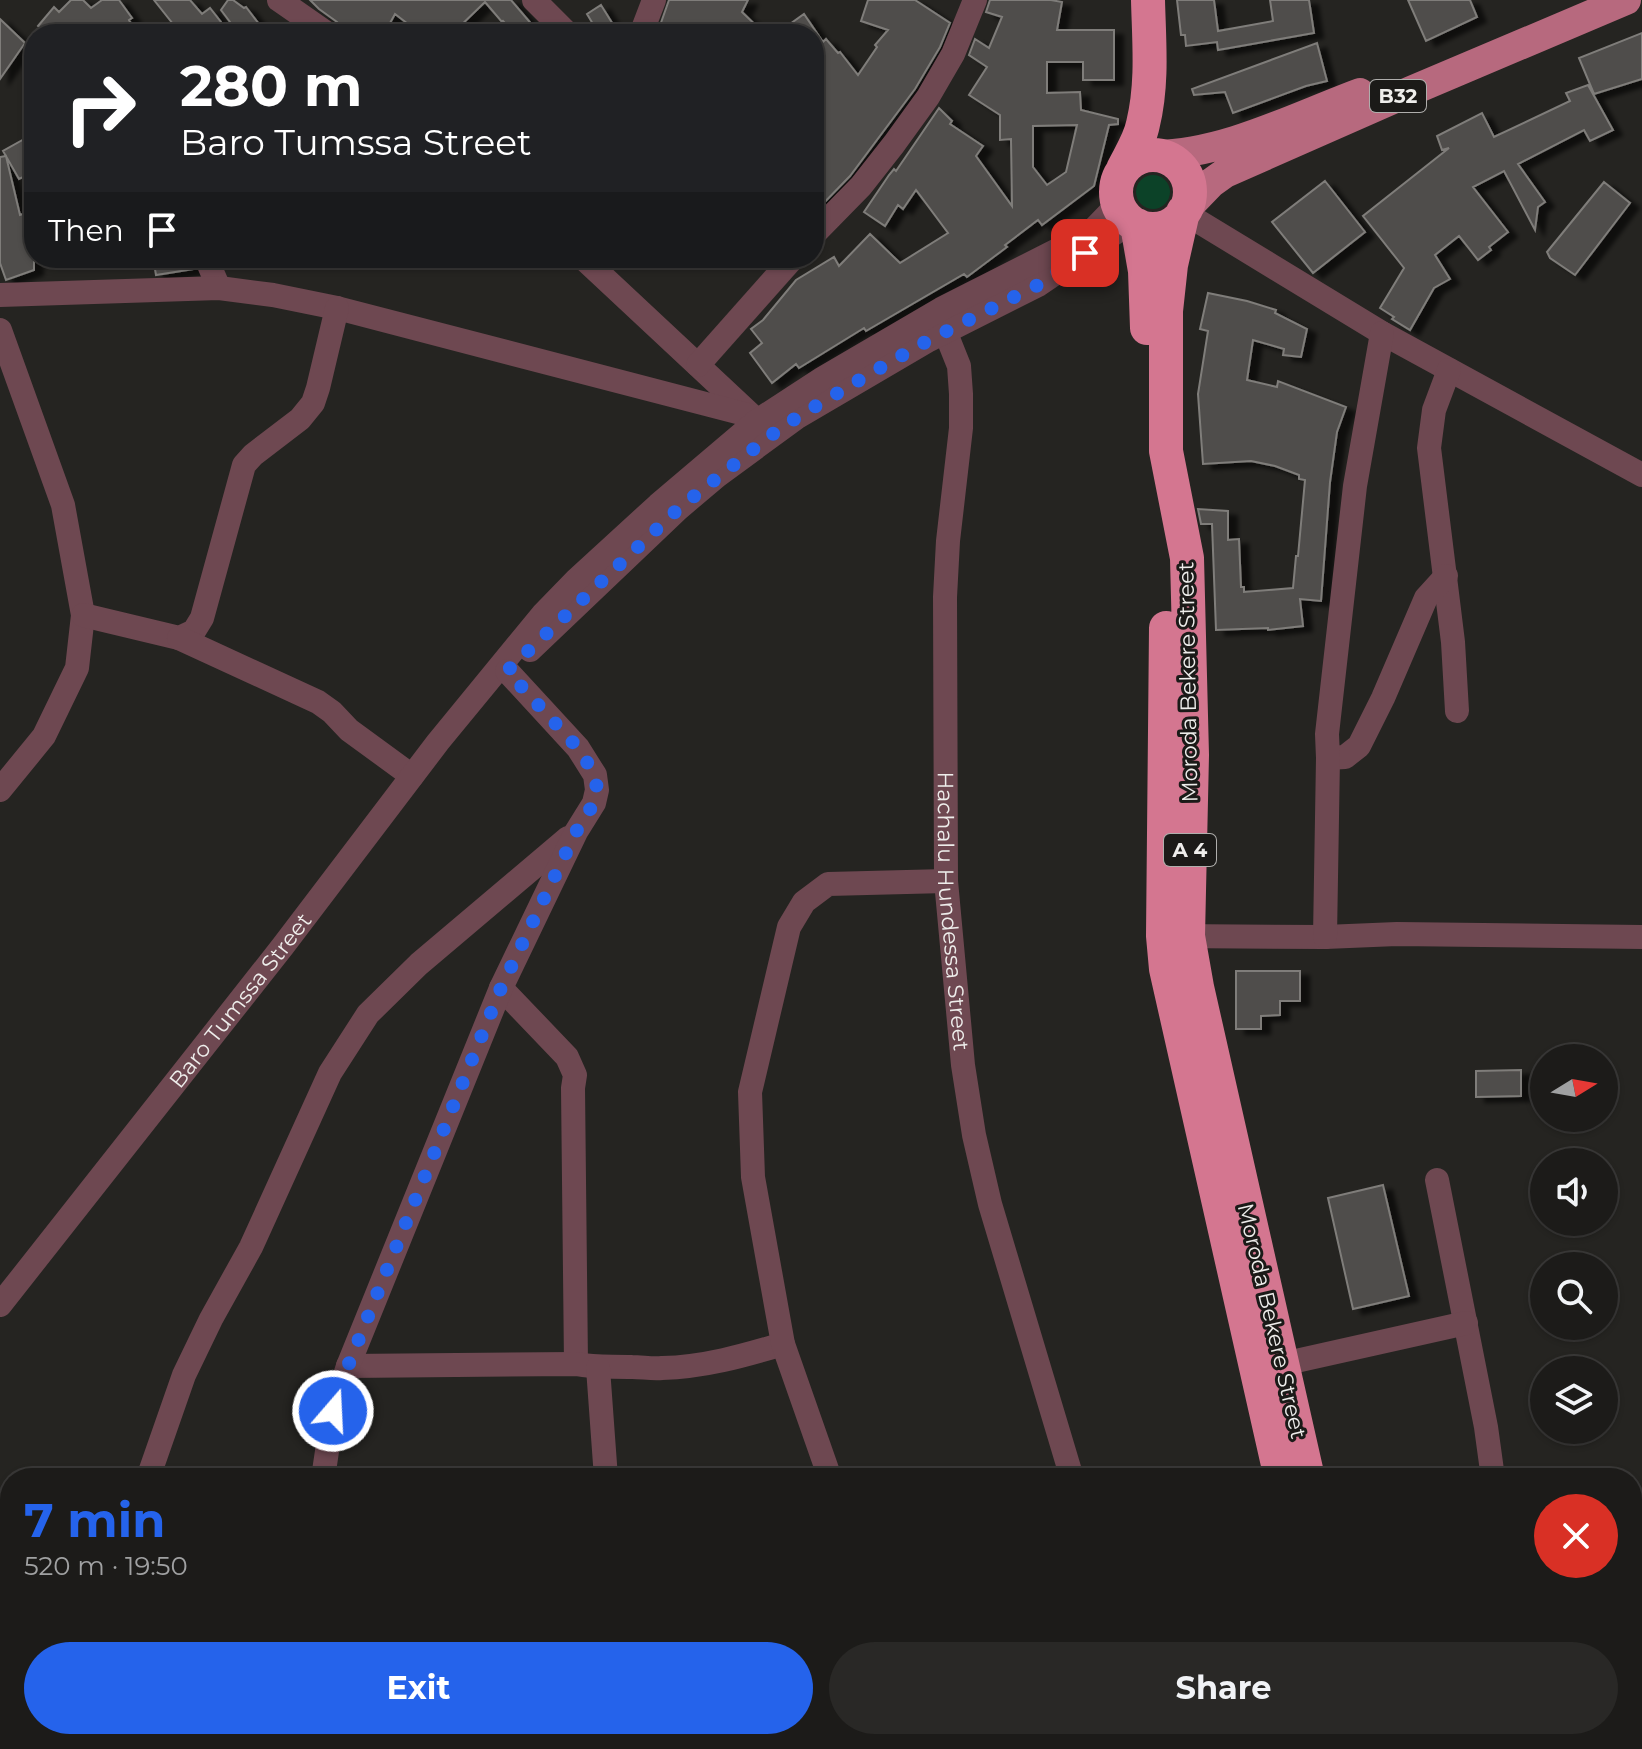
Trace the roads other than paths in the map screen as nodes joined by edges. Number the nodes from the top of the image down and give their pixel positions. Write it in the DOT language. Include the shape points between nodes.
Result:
graph roads {
  1 [pos="279,0"];
  2 [pos="534,0"];
  3 [pos="654,0"];
  4 [pos="975,0"];
  5 [pos="1148,0"];
  6 [pos="1574,0"];
  7 [pos="1626,0"];
  8 [pos="314,24"];
  9 [pos="558,24"];
  10 [pos="645,24"];
  11 [pos="1150,81"];
  12 [pos="1412,81"];
  13 [pos="1324,117"];
  14 [pos="1172,161"];
  15 [pos="1123,169"];
  16 [pos="1183,212"];
  17 [pos="1129,217"];
  18 [pos="824,224"];
  19 [pos="210,268"];
  20 [pos="594,268"];
  21 [pos="784,268"];
  22 [pos="219,288"];
  23 [pos="0,295"];
  24 [pos="337,308"];
  25 [pos="0,330"];
  26 [pos="945,331"];
  27 [pos="1382,333"];
  28 [pos="698,365"];
  29 [pos="1449,370"];
  30 [pos="760,424"];
  31 [pos="1158,452"];
  32 [pos="1642,475"];
  33 [pos="1446,576"];
  34 [pos="83,615"];
  35 [pos="179,638"];
  36 [pos="507,671"];
  37 [pos="477,696"];
  38 [pos="1457,711"];
  39 [pos="1328,758"];
  40 [pos="412,776"];
  41 [pos="0,790"];
  42 [pos="576,832"];
  43 [pos="946,881"];
  44 [pos="1175,936"];
  45 [pos="1325,937"];
  46 [pos="1642,937"];
  47 [pos="501,988"];
  48 [pos="1437,1180"];
  49 [pos="0,1305"];
  50 [pos="1466,1323"];
  51 [pos="783,1344"];
  52 [pos="348,1366"];
  53 [pos="587,1366"];
  54 [pos="1268,1368"];
  55 [pos="151,1468"];
  56 [pos="324,1468"];
  57 [pos="604,1468"];
  58 [pos="826,1468"];
  59 [pos="1069,1468"];
  60 [pos="1280,1468"];
  61 [pos="1304,1468"];
  62 [pos="1492,1468"];
  1 -- 8 [label="street"];
  2 -- 9 [label="street"];
  3 -- 10 [label="street"];
  4 -- 18 [label="street" via="928,97 861,186"];
  5 -- 11 [label="highway"];
  6 -- 12 [label="main road, B32"];
  7 -- 12 [label="main road, B32"];
  11 -- 14 [label="highway"];
  11 -- 15 [label="highway" via="1139,138"];
  12 -- 13 [label="main road, B32"];
  13 -- 14 [label="main road, B32"];
  13 -- 16 [label="main road, B32" via="1225,173"];
  14 -- 15 [label="highway, B32" via="1143,156"];
  14 -- 16 [label="highway" via="1189,193"];
  15 -- 17 [label="highway" via="1116,193"];
  16 -- 17 [label="highway, B32" via="1163,227 1145,228"];
  16 -- 27 [label="street"];
  16 -- 31 [label="highway, Moroda Bekere Street / A 4" via="1166,311"];
  17 -- 26 [label="street, Baro Tumssa Street" via="1038,285"];
  17 -- 30 [label="street, Baro Tumssa Street" via="941,309 823,378"];
  17 -- 31 [label="highway, Moroda Bekere Street / A 4" via="1145,271"];
  19 -- 22 [label="street"];
  20 -- 28 [label="street"];
  21 -- 28 [label="street"];
  22 -- 23 [label="street"];
  22 -- 24 [label="street"];
  24 -- 30 [label="street"];
  24 -- 35 [label="street" via="313,403 244,465 202,618 194,631"];
  25 -- 34 [label="street" via="63,505"];
  26 -- 30 [label="street, Baro Tumssa Street" via="796,418"];
  26 -- 43 [label="street, Hachalu Hundessa Street" via="959,366 961,394 945,597"];
  27 -- 29 [label="street"];
  27 -- 39 [label="street" via="1355,486"];
  28 -- 30 [label="street"];
  29 -- 32 [label="street"];
  29 -- 33 [label="street" via="1434,410 1429,448"];
  30 -- 36 [label="street, Baro Tumssa Street"];
  30 -- 37 [label="street, Baro Tumssa Street" via="669,495 576,580"];
  31 -- 44 [label="highway, Moroda Bekere Street / A 4" via="1176,559 1192,755"];
  33 -- 38 [label="street"];
  33 -- 39 [label="street" via="1426,598 1359,746 1345,757"];
  34 -- 35 [label="street"];
  34 -- 41 [label="street" via="77,668 44,736"];
  35 -- 40 [label="street" via="318,702"];
  36 -- 37 [label="street, Baro Tumssa Street"];
  36 -- 42 [label="street" via="578,748 595,775 594,803"];
  37 -- 40 [label="street, Baro Tumssa Street"];
  39 -- 45 [label="street"];
  40 -- 49 [label="street, Baro Tumssa Street"];
  42 -- 47 [label="street"];
  42 -- 55 [label="street" via="419,964 368,1014 330,1073 251,1247 197,1347"];
  43 -- 51 [label="street" via="828,884 804,902 789,927 750,1092 753,1177"];
  43 -- 59 [label="street, Hachalu Hundessa Street" via="974,1135"];
  44 -- 45 [label="street"];
  44 -- 54 [label="highway, Moroda Bekere Street / A 4" via="1197,987"];
  45 -- 46 [label="street"];
  47 -- 52 [label="street"];
  47 -- 53 [label="street" via="567,1057 575,1075"];
  48 -- 50 [label="street"];
  50 -- 54 [label="street"];
  50 -- 62 [label="street"];
  51 -- 53 [label="street" via="701,1365"];
  51 -- 58 [label="street"];
  52 -- 53 [label="street"];
  52 -- 56 [label="street" via="333,1411"];
  53 -- 57 [label="street"];
  54 -- 60 [label="highway, Moroda Bekere Street / A 4"];
  54 -- 61 [label="highway, Moroda Bekere Street / A 4"];
}
